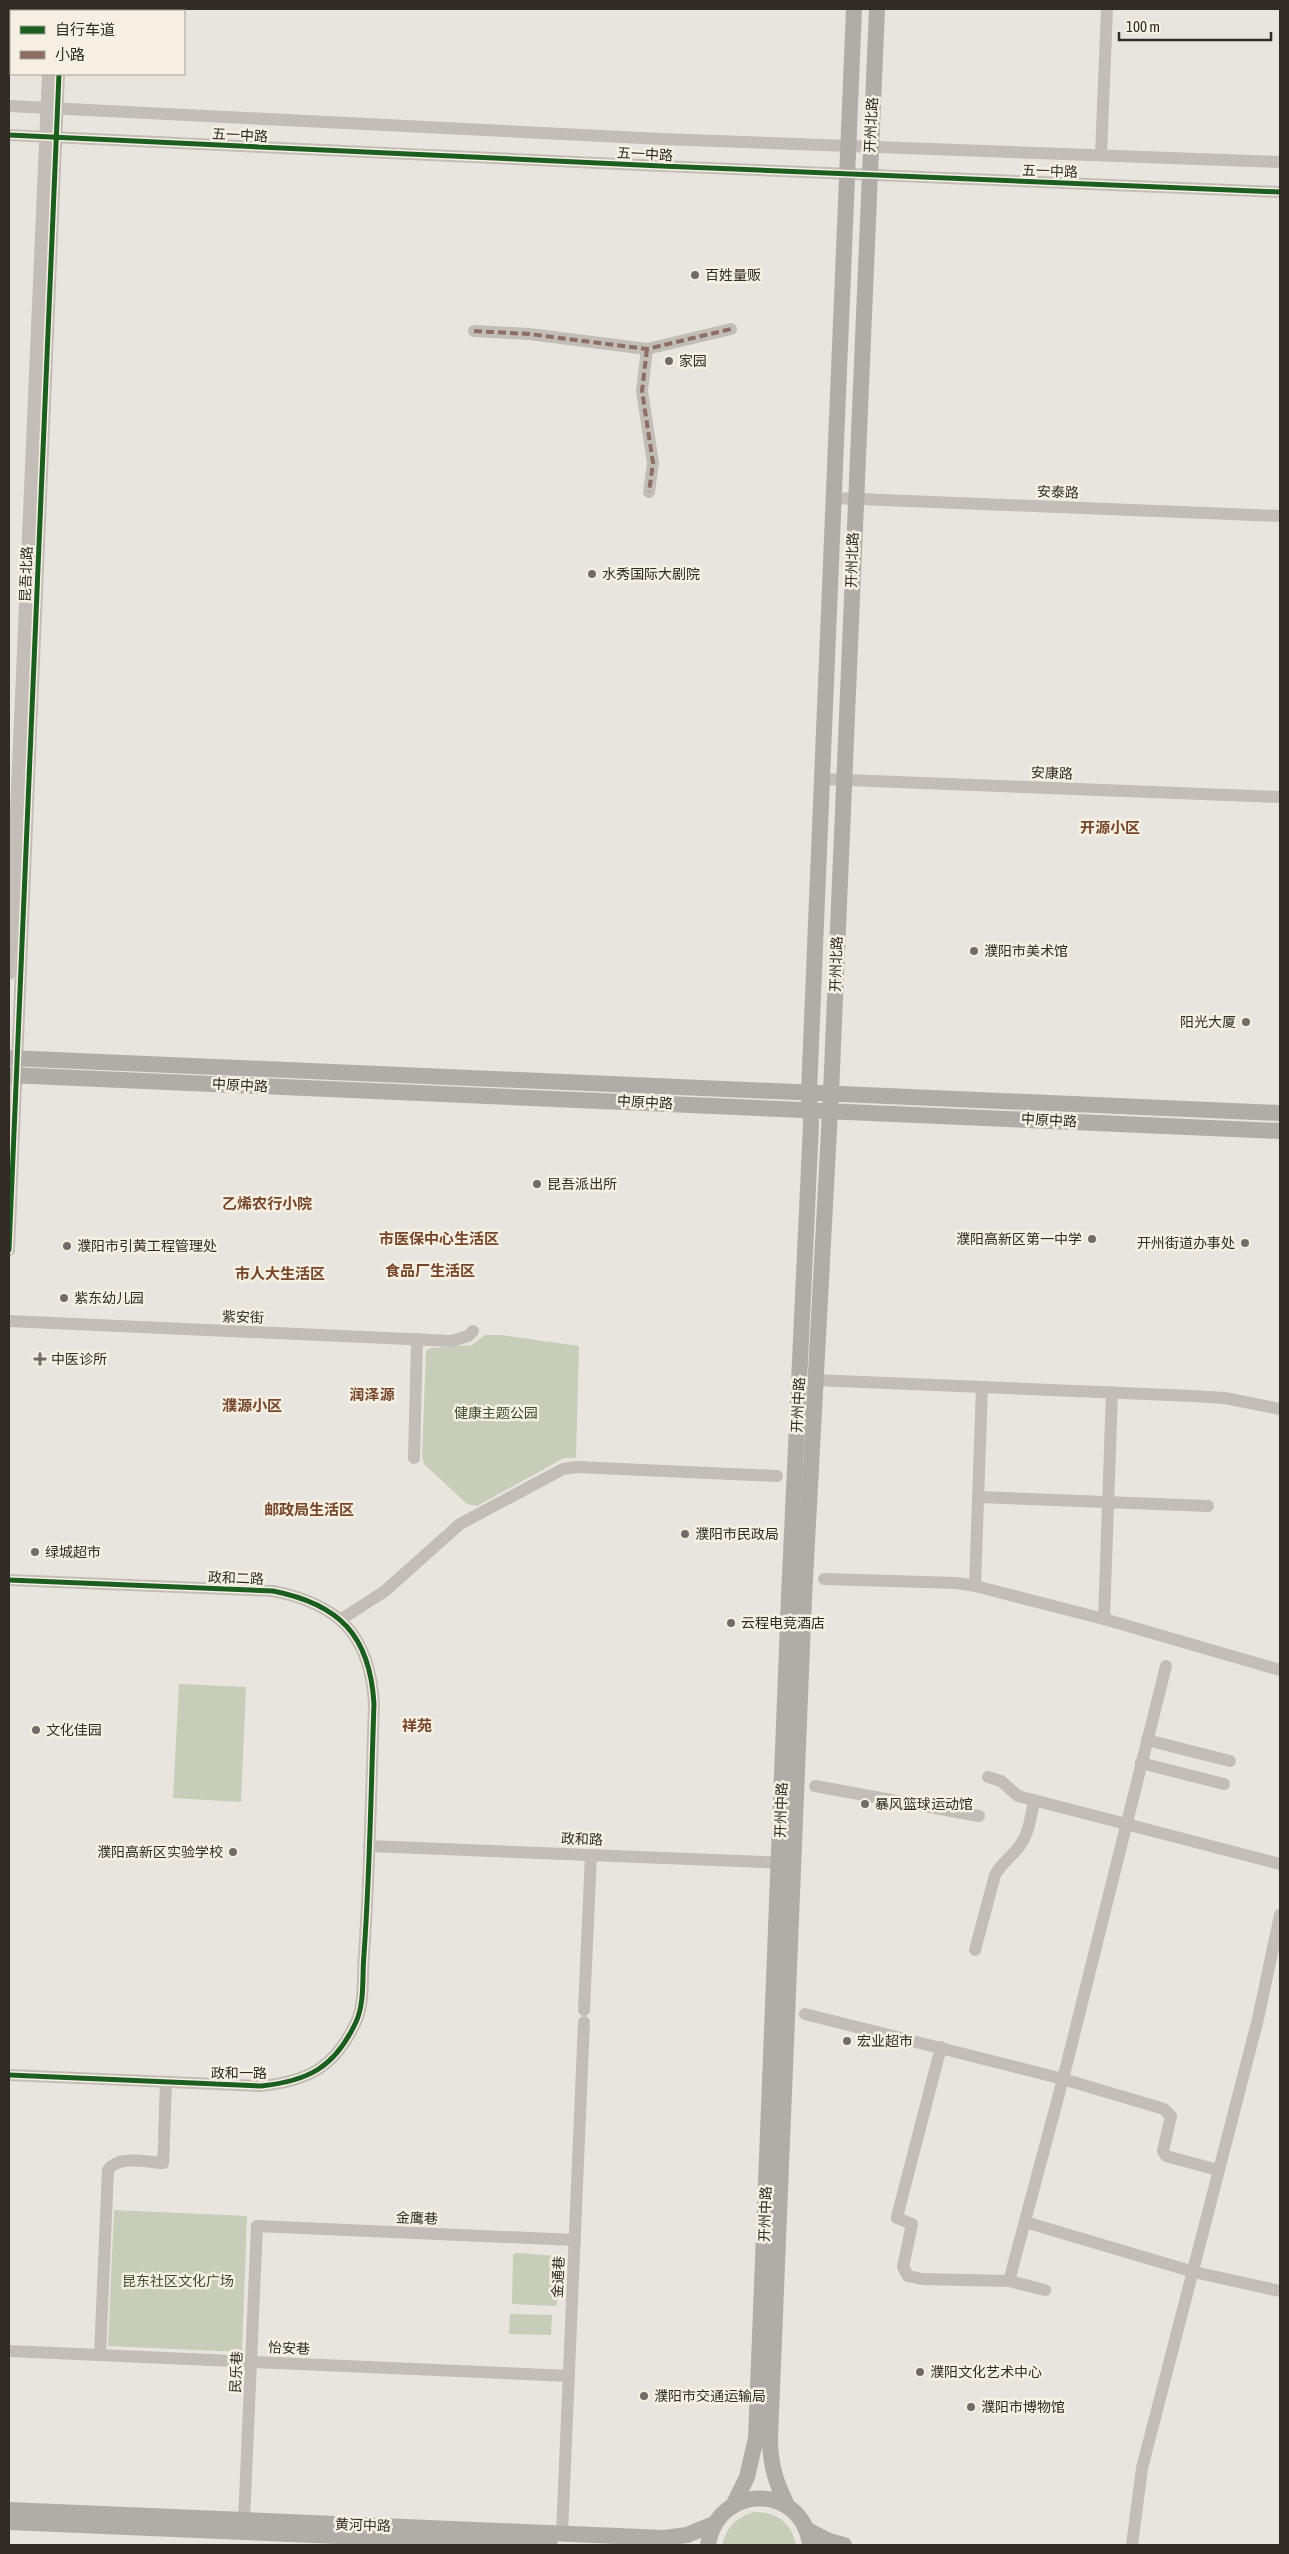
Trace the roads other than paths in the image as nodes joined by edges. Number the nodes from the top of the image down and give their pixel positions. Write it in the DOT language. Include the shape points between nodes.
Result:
graph roads {
  1 [pos="854,9"];
  2 [pos="877,9"];
  3 [pos="1107,9"];
  4 [pos="48,75"];
  5 [pos="59,75"];
  6 [pos="9,106"];
  7 [pos="52,108"];
  8 [pos="9,135"];
  9 [pos="51,137"];
  10 [pos="848,145"];
  11 [pos="870,146"];
  12 [pos="1101,154"];
  13 [pos="1280,162"];
  14 [pos="847,174"];
  15 [pos="869,175"];
  16 [pos="1280,192"];
  17 [pos="731,329"];
  18 [pos="474,331"];
  19 [pos="647,348"];
  20 [pos="649,492"];
  21 [pos="834,498"];
  22 [pos="855,498"];
  23 [pos="1280,516"];
  24 [pos="822,779"];
  25 [pos="843,780"];
  26 [pos="1280,797"];
  27 [pos="9,974"];
  28 [pos="13,1058"];
  29 [pos="12,1075"];
  30 [pos="809,1092"];
  31 [pos="830,1093"];
  32 [pos="809,1109"];
  33 [pos="830,1110"];
  34 [pos="1280,1113"];
  35 [pos="1280,1131"];
  36 [pos="9,1250"];
  37 [pos="9,1321"];
  38 [pos="472,1331"];
  39 [pos="417,1339"];
  40 [pos="816,1380"];
  41 [pos="982,1387"];
  42 [pos="1112,1392"];
  43 [pos="1280,1409"];
  44 [pos="414,1458"];
  45 [pos="777,1476"];
  46 [pos="978,1497"];
  47 [pos="1107,1502"];
  48 [pos="1208,1506"];
  49 [pos="824,1579"];
  50 [pos="9,1580"];
  51 [pos="975,1586"];
  52 [pos="1104,1618"];
  53 [pos="340,1620"];
  54 [pos="1166,1666"];
  55 [pos="1280,1670"];
  56 [pos="1147,1740"];
  57 [pos="1230,1761"];
  58 [pos="1141,1763"];
  59 [pos="988,1777"];
  60 [pos="1224,1784"];
  61 [pos="815,1786"];
  62 [pos="1034,1800"];
  63 [pos="979,1816"];
  64 [pos="1126,1823"];
  65 [pos="369,1846"];
  66 [pos="591,1855"];
  67 [pos="786,1863"];
  68 [pos="1280,1864"];
  69 [pos="1280,1915"];
  70 [pos="975,1950"];
  71 [pos="805,2014"];
  72 [pos="941,2047"];
  73 [pos="9,2075"];
  74 [pos="1063,2079"];
  75 [pos="166,2082"];
  76 [pos="1218,2170"];
  77 [pos="1025,2222"];
  78 [pos="257,2226"];
  79 [pos="574,2240"];
  80 [pos="1194,2272"];
  81 [pos="1009,2281"];
  82 [pos="1045,2290"];
  83 [pos="1280,2291"];
  84 [pos="9,2351"];
  85 [pos="100,2355"];
  86 [pos="251,2362"];
  87 [pos="569,2376"];
  88 [pos="733,2506"];
  89 [pos="788,2507"];
  90 [pos="9,2510"];
  91 [pos="244,2520"];
  92 [pos="9,2522"];
  93 [pos="714,2524"];
  94 [pos="806,2528"];
  95 [pos="562,2534"];
  96 [pos="550,2545"];
  97 [pos="708,2545"];
  98 [pos="810,2545"];
  99 [pos="844,2545"];
  100 [pos="1132,2545"];
  1 -- 10 [label="main road, 开州北路"];
  2 -- 11 [label="main road, 开州北路"];
  3 -- 12 [label="street"];
  4 -- 7 [label="street, 昆吾北路"];
  5 -- 7 [label="street, 昆吾北路"];
  6 -- 7 [label="street, 五一中路"];
  7 -- 9 [label="street, 昆吾北路"];
  7 -- 10 [label="street, 五一中路" via="662,139"];
  8 -- 9 [label="street, 五一中路"];
  9 -- 14 [label="street, 五一中路"];
  9 -- 27 [label="street, 昆吾北路"];
  9 -- 28 [label="street, 昆吾北路"];
  10 -- 11 [label="street, 五一中路"];
  10 -- 14 [label="main road, 开州北路"];
  11 -- 12 [label="street, 五一中路"];
  11 -- 15 [label="main road, 开州北路"];
  12 -- 13 [label="street, 五一中路"];
  14 -- 15 [label="street, 五一中路"];
  14 -- 21 [label="main road, 开州北路"];
  15 -- 16 [label="street, 五一中路"];
  15 -- 22 [label="main road, 开州北路"];
  17 -- 19 [label="street"];
  18 -- 19 [label="street"];
  19 -- 20 [label="street" via="642,391 653,463"];
  21 -- 22 [label="street, 安泰路"];
  21 -- 24 [label="main road, 开州北路"];
  22 -- 23 [label="street, 安泰路"];
  22 -- 25 [label="main road, 开州北路"];
  24 -- 25 [label="street, 安康路"];
  24 -- 30 [label="main road, 开州北路"];
  25 -- 26 [label="street, 安康路"];
  25 -- 31 [label="main road, 开州北路"];
  28 -- 29 [label="street, 昆吾北路"];
  28 -- 30 [label="main road, 中原中路"];
  29 -- 32 [label="main road, 中原中路"];
  29 -- 36 [label="street, 昆吾北路"];
  30 -- 31 [label="main road, 中原中路"];
  30 -- 32 [label="main road, 开州北路"];
  31 -- 33 [label="main road, 开州北路"];
  31 -- 34 [label="main road, 中原中路"];
  32 -- 33 [label="main road, 中原中路"];
  32 -- 67 [label="main road, 开州中路" via="811,1124 789,1597"];
  33 -- 35 [label="main road, 中原中路"];
  33 -- 40 [label="main road, 开州中路"];
  37 -- 39 [label="street, 紫安街"];
  38 -- 39 [label="street, 紫安街" via="468,1336 452,1341"];
  39 -- 44 [label="street"];
  40 -- 41 [label="street"];
  40 -- 67 [label="main road, 开州中路"];
  41 -- 42 [label="street"];
  41 -- 46 [label="street"];
  42 -- 43 [label="street" via="1225,1398"];
  42 -- 47 [label="street"];
  45 -- 53 [label="street" via="563,1469 460,1524 385,1591"];
  46 -- 47 [label="street"];
  46 -- 51 [label="street"];
  47 -- 48 [label="street"];
  47 -- 52 [label="street"];
  49 -- 51 [label="street"];
  50 -- 53 [label="street, 政和二路" via="273,1591 317,1603"];
  51 -- 52 [label="street"];
  52 -- 55 [label="street"];
  53 -- 65 [label="street, 政和二路" via="365,1656 373,1688"];
  54 -- 56 [label="street"];
  56 -- 57 [label="street"];
  56 -- 58 [label="street"];
  58 -- 60 [label="street"];
  58 -- 64 [label="street"];
  59 -- 62 [label="street" via="1001,1781 1018,1796"];
  61 -- 63 [label="street"];
  62 -- 64 [label="street"];
  62 -- 70 [label="street" via="1027,1834 995,1875"];
  64 -- 68 [label="street"];
  64 -- 74 [label="street"];
  65 -- 66 [label="street, 政和路"];
  65 -- 75 [label="street, 政和一路" via="360,2005 357,2020 337,2053 324,2066 291,2083 228,2086"];
  66 -- 67 [label="street, 政和路"];
  66 -- 79 [label="street, 金通巷"];
  67 -- 88 [label="main road, 开州中路" via="756,2438 747,2478"];
  67 -- 89 [label="main road, 开州中路" via="770,2463"];
  69 -- 76 [label="street" via="1258,2019"];
  71 -- 72 [label="street"];
  72 -- 74 [label="street"];
  72 -- 81 [label="street" via="897,2218 912,2224 903,2267 908,2276 922,2279"];
  73 -- 75 [label="street, 政和一路"];
  74 -- 76 [label="street" via="1164,2109 1170,2116 1163,2152 1166,2156"];
  74 -- 77 [label="street"];
  75 -- 85 [label="street" via="163,2163 120,2162 112,2164 108,2170"];
  76 -- 80 [label="street"];
  77 -- 80 [label="street"];
  77 -- 81 [label="street"];
  78 -- 79 [label="street, 金鹰巷"];
  78 -- 86 [label="street, 民乐巷"];
  79 -- 87 [label="street, 金通巷"];
  80 -- 83 [label="street"];
  80 -- 100 [label="street" via="1142,2468"];
  81 -- 82 [label="street"];
  84 -- 85 [label="street, 怡安巷"];
  85 -- 86 [label="street, 怡安巷"];
  86 -- 87 [label="street, 怡安巷"];
  86 -- 91 [label="street, 民乐巷"];
  87 -- 95 [label="street, 金通巷"];
  88 -- 89 [label="main road" via="760,2498"];
  88 -- 93 [label="main road"];
  89 -- 94 [label="main road"];
  90 -- 91 [label="main road, 黄河中路"];
  91 -- 95 [label="main road, 黄河中路"];
  92 -- 96 [label="main road, 黄河中路"];
  93 -- 95 [label="main road, 黄河中路" via="676,2537"];
  93 -- 97 [label="main road"];
  94 -- 98 [label="main road"];
  94 -- 99 [label="main road" via="824,2539"];
}
